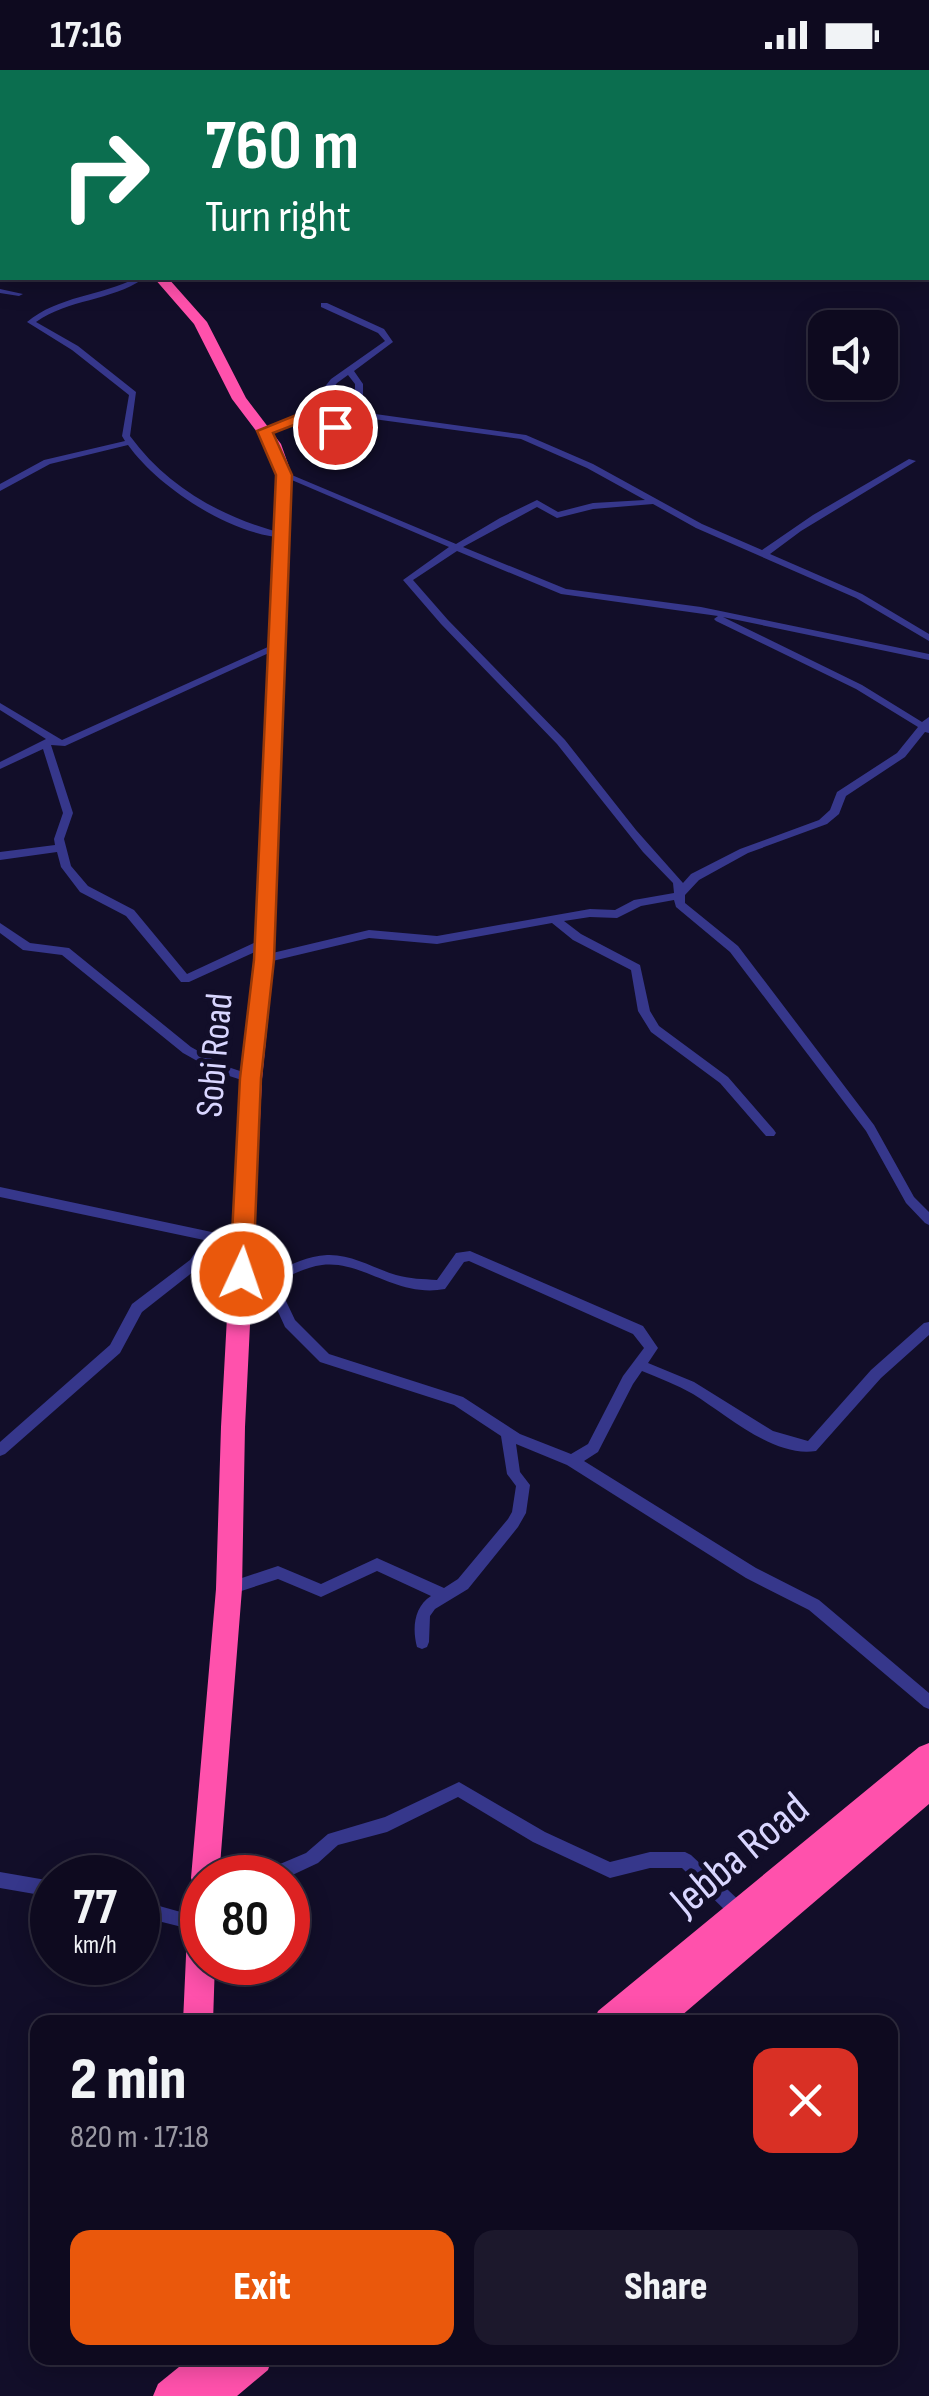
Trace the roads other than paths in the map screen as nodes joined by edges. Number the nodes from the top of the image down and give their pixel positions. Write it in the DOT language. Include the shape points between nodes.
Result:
graph roads {
  1 [pos="143,280"];
  2 [pos="150,280"];
  3 [pos="0,291"];
  4 [pos="19,294"];
  5 [pos="324,305"];
  6 [pos="348,370"];
  7 [pos="365,415"];
  8 [pos="306,416"];
  9 [pos="264,431"];
  10 [pos="130,442"];
  11 [pos="912,461"];
  12 [pos="284,475"];
  13 [pos="0,488"];
  14 [pos="652,502"];
  15 [pos="282,536"];
  16 [pos="457,547"];
  17 [pos="762,555"];
  18 [pos="701,610"];
  19 [pos="926,636"];
  20 [pos="278,645"];
  21 [pos="924,656"];
  22 [pos="0,706"];
  23 [pos="928,726"];
  24 [pos="49,743"];
  25 [pos="0,766"];
  26 [pos="60,848"];
  27 [pos="0,856"];
  28 [pos="678,896"];
  29 [pos="555,920"];
  30 [pos="0,927"];
  31 [pos="263,952"];
  32 [pos="250,1078"];
  33 [pos="770,1133"];
  34 [pos="0,1192"];
  35 [pos="929,1220"];
  36 [pos="214,1237"];
  37 [pos="243,1242"];
  38 [pos="270,1280"];
  39 [pos="929,1328"];
  40 [pos="639,1365"];
  41 [pos="508,1434"];
  42 [pos="0,1450"];
  43 [pos="572,1461"];
  44 [pos="230,1589"];
  45 [pos="445,1595"];
  46 [pos="422,1642"];
  47 [pos="929,1702"];
  48 [pos="929,1756"];
  49 [pos="929,1786"];
  50 [pos="207,1855"];
  51 [pos="310,1859"];
  52 [pos="0,1880"];
  53 [pos="30,1885"];
  54 [pos="740,1913"];
  55 [pos="200,1985"];
  56 [pos="198,2015"];
  57 [pos="618,2015"];
  58 [pos="660,2015"];
  59 [pos="208,2365"];
  60 [pos="237,2365"];
  61 [pos="187,2384"];
  1 -- 10 [label="street" via="105,296 86,295 31,322 133,394 124,429"];
  2 -- 9 [label="highway, Sobi Road" via="200,322 239,399"];
  3 -- 4 [label="street"];
  5 -- 6 [label="street" via="390,338 384,350"];
  6 -- 7 [label="street" via="360,384"];
  6 -- 8 [label="street"];
  7 -- 8 [label="street" via="329,428"];
  7 -- 14 [label="street" via="523,437"];
  8 -- 9 [label="street"];
  9 -- 12 [label="highway, Sobi Road"];
  10 -- 13 [label="street" via="47,462"];
  10 -- 15 [label="street" via="206,508 231,523"];
  11 -- 17 [label="street" via="787,533"];
  12 -- 15 [label="highway, Sobi Road"];
  12 -- 16 [label="street"];
  14 -- 16 [label="street" via="556,515 537,503"];
  14 -- 17 [label="street"];
  15 -- 20 [label="highway, Sobi Road"];
  16 -- 18 [label="street" via="564,592"];
  16 -- 28 [label="street" via="408,580 562,742 646,853 678,882"];
  17 -- 19 [label="street" via="858,596"];
  18 -- 21 [label="street"];
  18 -- 23 [label="street"];
  19 -- 21 [label="street"];
  20 -- 24 [label="street" via="84,736"];
  20 -- 31 [label="highway, Sobi Road"];
  22 -- 24 [label="street"];
  23 -- 28 [label="street" via="888,766 842,794 823,822 744,850 695,876"];
  24 -- 25 [label="street"];
  24 -- 26 [label="street" via="68,813"];
  26 -- 27 [label="street"];
  26 -- 31 [label="street" via="80,885 130,914 185,979"];
  28 -- 29 [label="street" via="617,914"];
  28 -- 35 [label="street" via="734,949 870,1128 910,1200"];
  29 -- 31 [label="street" via="437,940 370,934"];
  29 -- 33 [label="street" via="636,968 644,1011 655,1029 724,1080"];
  30 -- 32 [label="street" via="27,946 64,951 188,1050"];
  31 -- 32 [label="highway, Sobi Road"];
  32 -- 37 [label="highway, Sobi Road"];
  34 -- 36 [label="street"];
  36 -- 37 [label="street"];
  36 -- 42 [label="street" via="194,1264 137,1308 115,1349"];
  37 -- 38 [label="street" via="260,1250"];
  37 -- 44 [label="highway, Sobi Road"];
  38 -- 40 [label="street" via="307,1260 329,1258 406,1282 440,1285 460,1258 482,1258 638,1330 652,1342"];
  38 -- 41 [label="street" via="290,1322 326,1358 458,1400"];
  39 -- 40 [label="street" via="876,1374 811,1447 779,1439"];
  40 -- 43 [label="street" via="593,1448"];
  41 -- 43 [label="street"];
  41 -- 45 [label="street" via="514,1474 523,1485 519,1513 464,1584"];
  43 -- 47 [label="street" via="751,1574 814,1605"];
  44 -- 45 [label="street" via="278,1572 321,1591 377,1564"];
  44 -- 50 [label="highway, Sobi Road"];
  45 -- 46 [label="street" via="423,1615"];
  48 -- 54 [label="highway, Jebba Road"];
  49 -- 58 [label="highway"];
  51 -- 54 [label="street" via="334,1839 387,1824 458,1789 610,1870 686,1860"];
  52 -- 53 [label="street"];
  54 -- 57 [label="highway, Jebba Road"];
  55 -- 56 [label="highway"];
  59 -- 61 [label="highway"];
  60 -- 61 [label="highway"];
}
